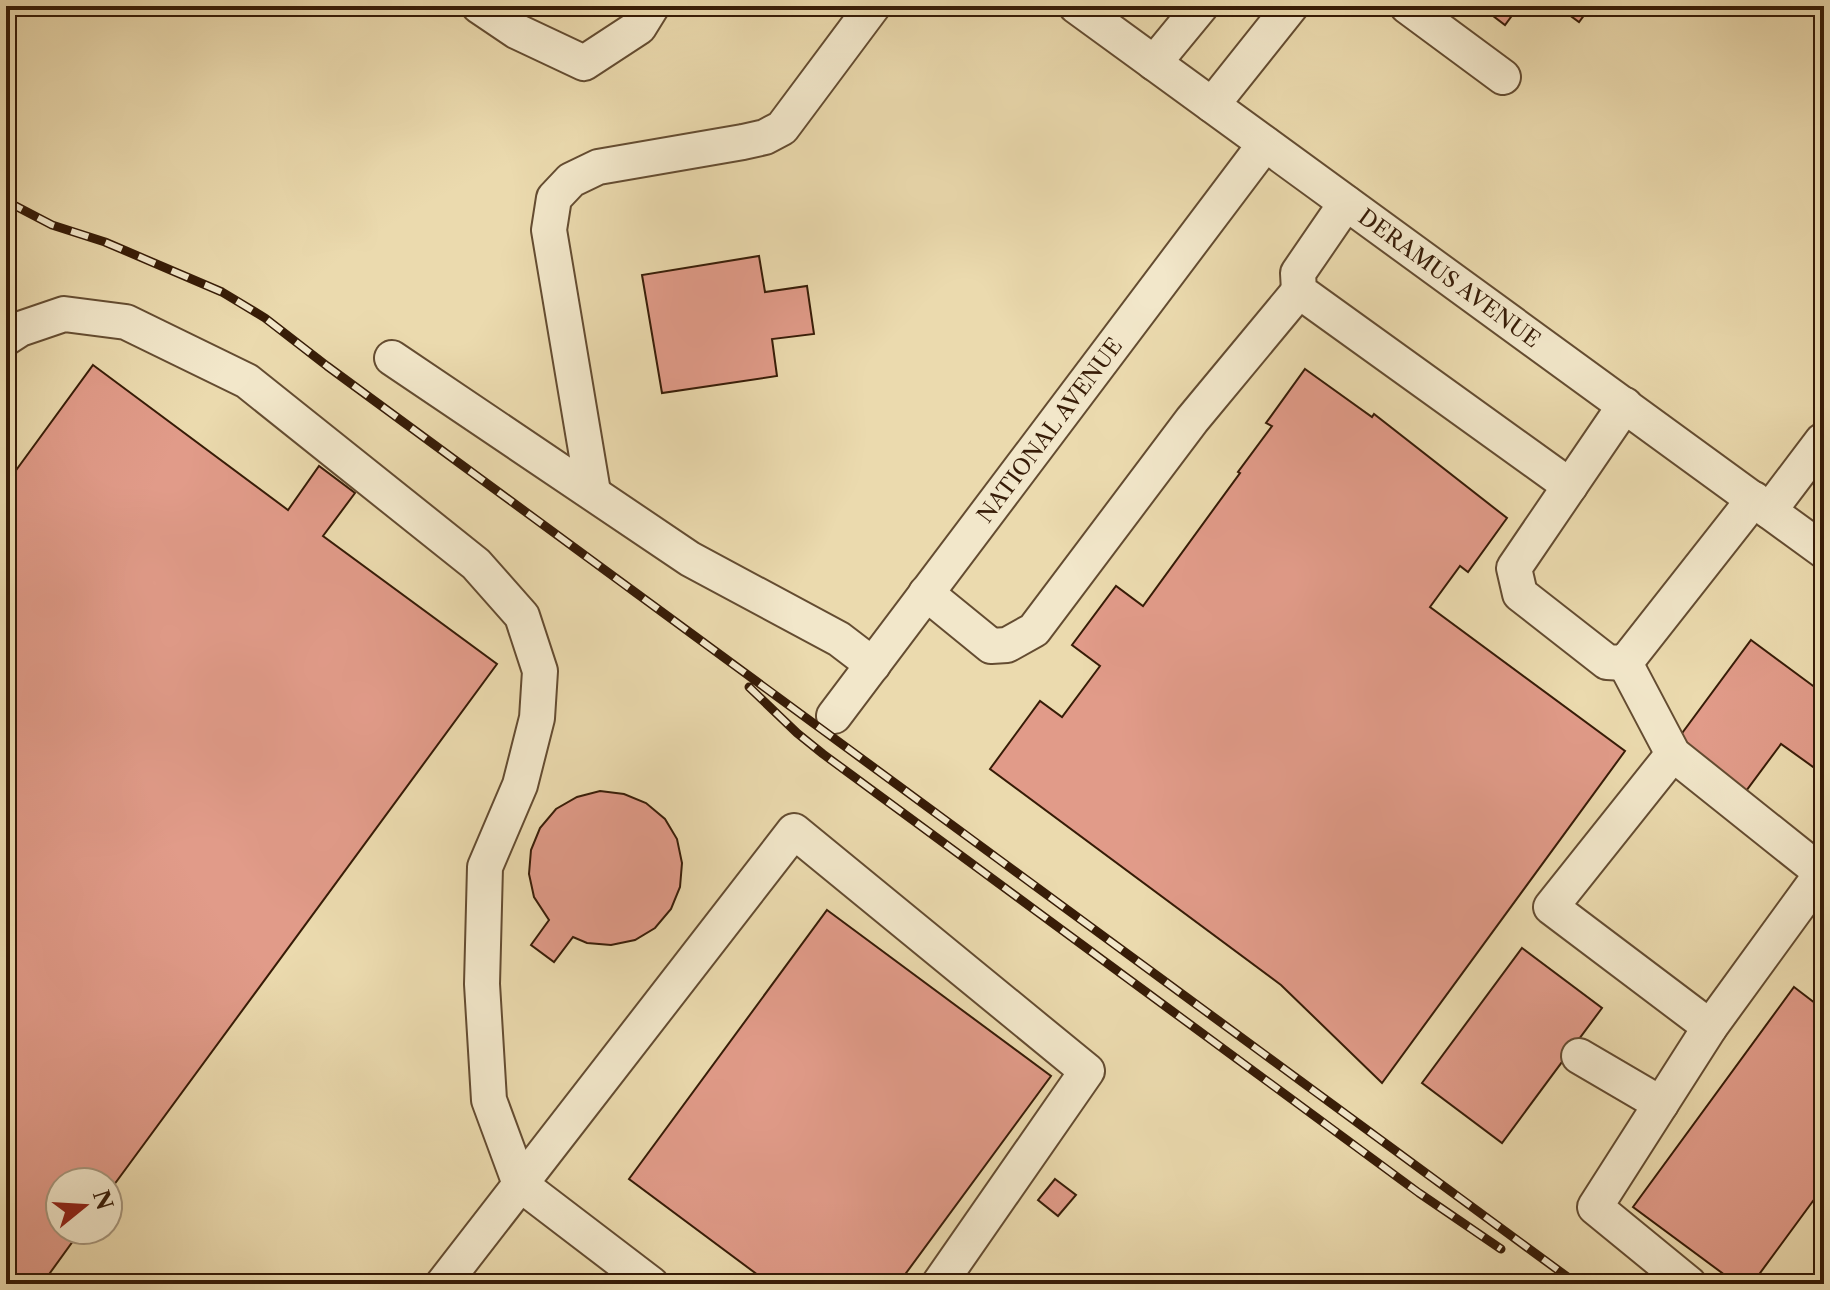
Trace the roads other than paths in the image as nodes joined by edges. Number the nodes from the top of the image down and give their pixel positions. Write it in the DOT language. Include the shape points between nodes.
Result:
graph roads {
  1 [pos="479,6"];
  2 [pos="652,6"];
  3 [pos="873,6"];
  4 [pos="1076,6"];
  5 [pos="1201,6"];
  6 [pos="1291,6"];
  7 [pos="1407,6"];
  8 [pos="1154,63"];
  9 [pos="1503,77"];
  10 [pos="1212,105"];
  11 [pos="1265,144"];
  12 [pos="1346,203"];
  13 [pos="1299,291"];
  14 [pos="6,338"];
  15 [pos="392,358"];
  16 [pos="1625,405"];
  17 [pos="1824,443"];
  18 [pos="1570,486"];
  19 [pos="593,492"];
  20 [pos="1761,505"];
  21 [pos="1824,551"];
  22 [pos="926,593"];
  23 [pos="1625,663"];
  24 [pos="873,665"];
  25 [pos="834,716"];
  26 [pos="1673,754"];
  27 [pos="1823,872"];
  28 [pos="1710,1027"];
  29 [pos="1579,1056"];
  30 [pos="1661,1104"];
  31 [pos="520,1184"];
  32 [pos="443,1284"];
  33 [pos="651,1284"];
  34 [pos="939,1284"];
  35 [pos="1689,1284"];
  1 -- 2 [label="street" via="516,31 584,63 639,27"];
  3 -- 19 [label="street" via="782,128 743,142 598,167 571,180 554,198 549,230"];
  4 -- 8 [label="street, DERAMUS AVENUE"];
  5 -- 8 [label="street"];
  6 -- 10 [label="street"];
  7 -- 9 [label="street"];
  8 -- 10 [label="street, DERAMUS AVENUE"];
  10 -- 11 [label="street, DERAMUS AVENUE"];
  11 -- 12 [label="street, DERAMUS AVENUE"];
  11 -- 22 [label="street, NATIONAL AVENUE"];
  12 -- 13 [label="street" via="1298,273"];
  12 -- 16 [label="street, DERAMUS AVENUE"];
  13 -- 18 [label="street"];
  13 -- 22 [label="street" via="1192,420 1034,630 1007,645 991,646"];
  14 -- 31 [label="street" via="64,314 126,322 247,381 476,564 522,616 540,671 537,718 520,785 485,867 482,984 489,1100"];
  15 -- 19 [label="street"];
  16 -- 18 [label="street"];
  16 -- 20 [label="street, DERAMUS AVENUE"];
  17 -- 20 [label="street"];
  18 -- 23 [label="street" via="1514,568 1520,594 1607,662"];
  19 -- 24 [label="street" via="690,559 839,639"];
  20 -- 21 [label="street, DERAMUS AVENUE"];
  20 -- 23 [label="street"];
  22 -- 24 [label="street, NATIONAL AVENUE"];
  23 -- 26 [label="street"];
  24 -- 25 [label="street, NATIONAL AVENUE"];
  26 -- 27 [label="street"];
  26 -- 28 [label="street" via="1551,907"];
  27 -- 28 [label="street"];
  28 -- 30 [label="street"];
  29 -- 30 [label="street"];
  30 -- 35 [label="street" via="1595,1207"];
  31 -- 32 [label="street"];
  31 -- 33 [label="street"];
  31 -- 34 [label="street" via="794,831 1087,1071"];
}
